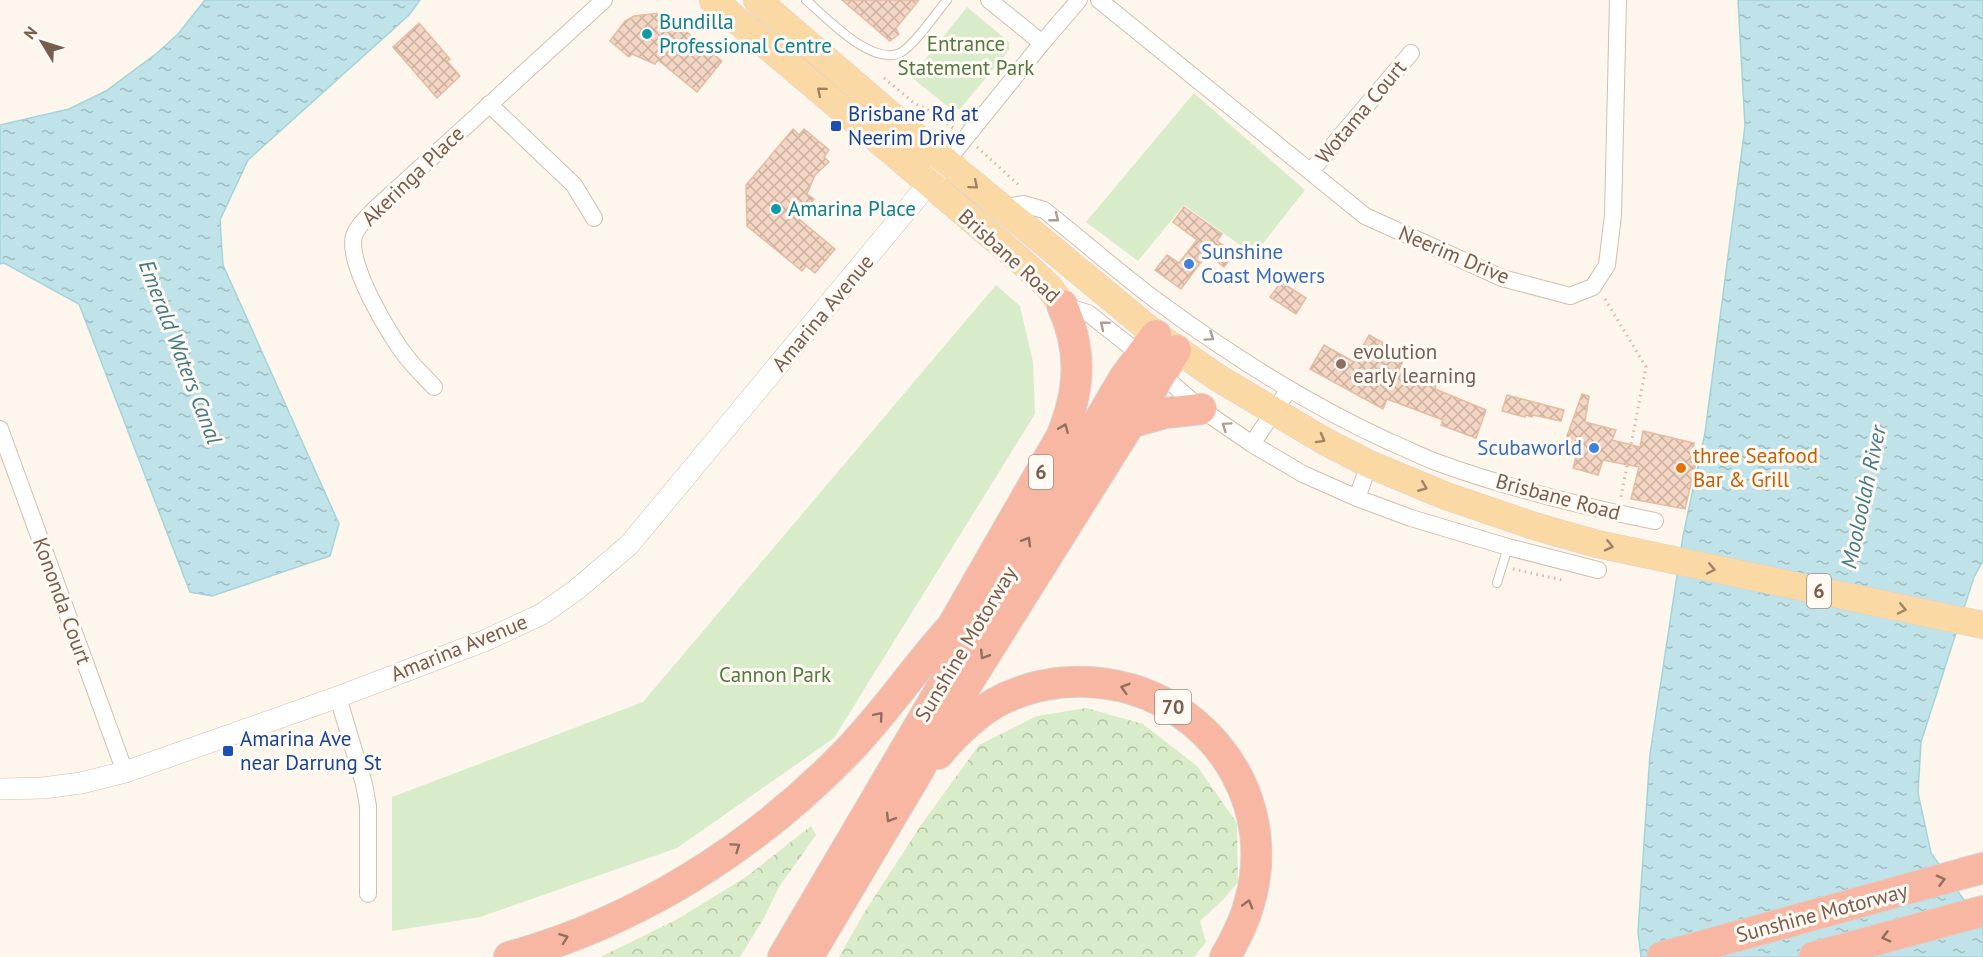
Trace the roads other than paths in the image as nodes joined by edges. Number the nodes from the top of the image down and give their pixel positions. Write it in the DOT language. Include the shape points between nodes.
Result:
graph roads {
  1 [pos="604,0"];
  2 [pos="713,0"];
  3 [pos="758,0"];
  4 [pos="806,0"];
  5 [pos="947,0"];
  6 [pos="989,0"];
  7 [pos="1079,0"];
  8 [pos="1099,0"];
  9 [pos="1618,0"];
  10 [pos="1042,43"];
  11 [pos="1411,53"];
  12 [pos="489,104"];
  13 [pos="946,162"];
  14 [pos="1311,171"];
  15 [pos="929,184"];
  16 [pos="1001,208"];
  17 [pos="594,218"];
  18 [pos="1062,305"];
  19 [pos="1158,353"];
  20 [pos="434,387"];
  21 [pos="1289,389"];
  22 [pos="1201,409"];
  23 [pos="1275,412"];
  24 [pos="1129,423"];
  25 [pos="0,429"];
  26 [pos="1252,444"];
  27 [pos="1369,464"];
  28 [pos="1357,498"];
  29 [pos="1655,521"];
  30 [pos="1508,547"];
  31 [pos="1598,570"];
  32 [pos="1497,583"];
  33 [pos="953,625"];
  34 [pos="1983,625"];
  35 [pos="338,697"];
  36 [pos="920,768"];
  37 [pos="125,772"];
  38 [pos="0,789"];
  39 [pos="1983,868"];
  40 [pos="368,894"];
  41 [pos="1983,911"];
  42 [pos="795,950"];
  43 [pos="509,957"];
  44 [pos="1225,957"];
  45 [pos="1662,957"];
  46 [pos="1814,957"];
  1 -- 12 [label="street, Akeringa Place"];
  15 -- 2 [label="main road, Brisbane Road / 6, one-way"];
  3 -- 13 [label="main road, Brisbane Road / 6"];
  4 -- 5 [label="lane" via="864,49 885,55 899,53 909,46"];
  6 -- 10 [label="street"];
  7 -- 10 [label="street"];
  8 -- 14 [label="street, Neerim Drive"];
  9 -- 14 [label="street, Neerim Drive" via="1613,215 1606,265 1593,287 1570,296 1502,278 1365,216"];
  10 -- 13 [label="street"];
  11 -- 14 [label="street, Wotama Court"];
  12 -- 17 [label="street" via="574,184"];
  12 -- 20 [label="street, Akeringa Place" via="374,210 354,236 355,258 376,308 409,360"];
  13 -- 15 [label="street, Amarina Avenue"];
  13 -- 16 [label="main road, Brisbane Road / 6, one-way"];
  15 -- 18 [label="main road, Brisbane Road / 6" via="1041,279"];
  15 -- 35 [label="street, Amarina Avenue" via="629,545 604,567 542,614 516,627"];
  16 -- 19 [label="main road, Brisbane Road / 6"];
  16 -- 21 [label="street, Brisbane Road, one-way" via="1023,204 1044,210 1156,300"];
  19 -- 18 [label="street, Brisbane Road, one-way" via="1088,313"];
  33 -- 18 [label="highway, 6, one-way" via="1067,422 1076,387 1077,352"];
  19 -- 22 [label="street, Brisbane Road"];
  19 -- 23 [label="main road, Brisbane Road / 6"];
  19 -- 24 [label="highway, Sunshine Motorway"];
  42 -- 19 [label="highway, Sunshine Motorway, one-way" via="1124,378"];
  21 -- 23 [label="street"];
  21 -- 29 [label="street, Brisbane Road" via="1357,427 1435,462 1532,492"];
  22 -- 24 [label="highway"];
  26 -- 22 [label="street, Brisbane Road, one-way"];
  23 -- 26 [label="street"];
  23 -- 27 [label="main road, Brisbane Road / 6, one-way"];
  24 -- 36 [label="highway, Sunshine Motorway, one-way" via="935,735"];
  25 -- 37 [label="street, Kononda Court"];
  26 -- 28 [label="street, Brisbane Road" via="1303,474"];
  27 -- 28 [label="street"];
  27 -- 34 [label="main road, Brisbane Road / 6, one-way" via="1446,496 1589,542"];
  28 -- 30 [label="street, Brisbane Road"];
  30 -- 31 [label="street, Brisbane Road"];
  30 -- 32 [label="lane"];
  33 -- 42 [label="highway, 6" via="804,900"];
  43 -- 33 [label="highway, one-way" via="576,934 639,906 745,842 784,812 845,754"];
  35 -- 37 [label="street, Amarina Avenue"];
  35 -- 40 [label="street" via="366,795"];
  36 -- 42 [label="highway, Sunshine Motorway / 70, one-way"];
  44 -- 36 [label="highway, 70, one-way" via="1250,903 1255,830 1248,800 1226,756 1206,732 1181,712 1144,693 1119,686 1073,681 1045,684 987,708"];
  37 -- 38 [label="street, Amarina Avenue" via="81,783"];
  45 -- 39 [label="highway, Sunshine Motorway, one-way"];
  41 -- 46 [label="highway, Sunshine Motorway, one-way"];
}
